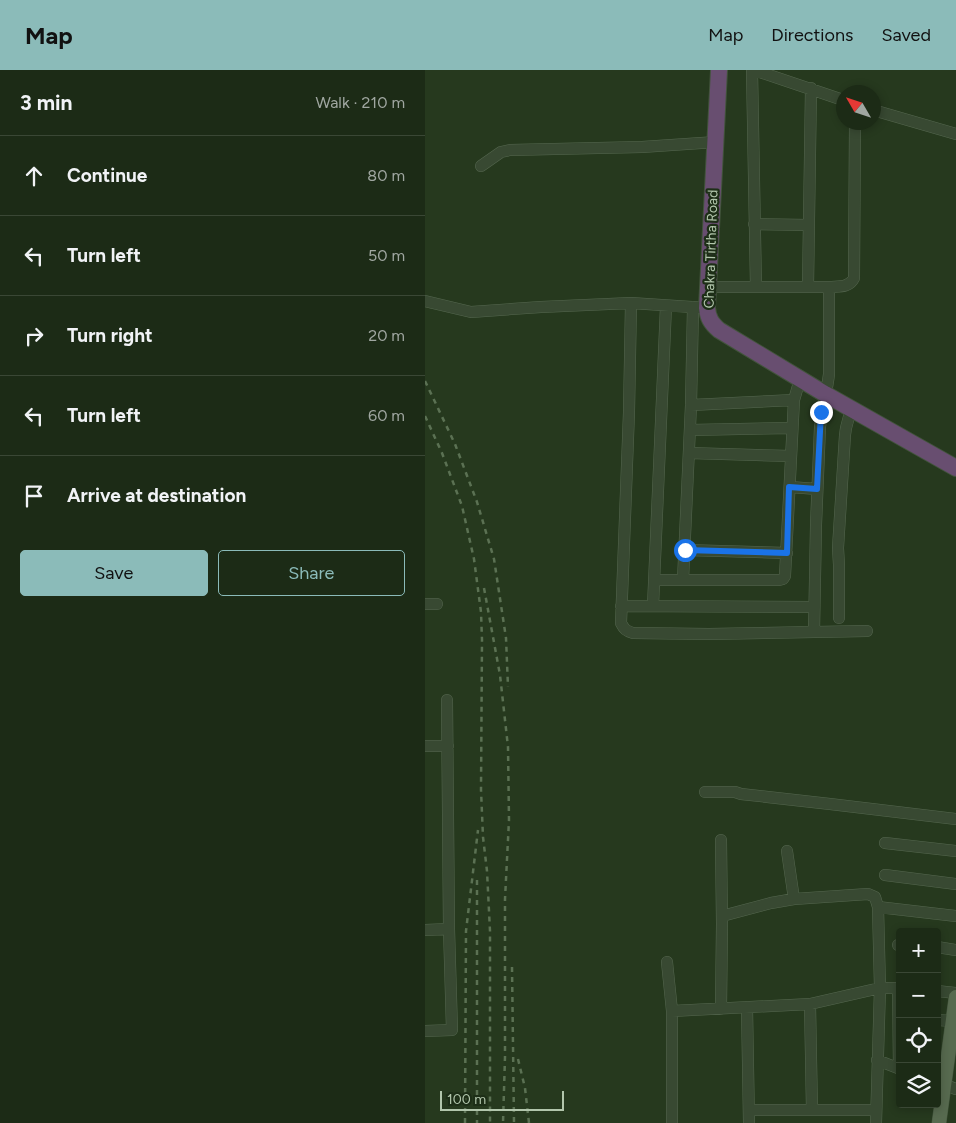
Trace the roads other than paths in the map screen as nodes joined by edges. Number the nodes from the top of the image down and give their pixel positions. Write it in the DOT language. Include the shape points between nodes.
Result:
graph roads {
  1 [pos="719,70"];
  2 [pos="753,70"];
  3 [pos="811,88"];
  4 [pos="836,97"];
  5 [pos="881,112"];
  6 [pos="855,130"];
  7 [pos="956,134"];
  8 [pos="716,142"];
  9 [pos="481,166"];
  10 [pos="755,224"];
  11 [pos="809,225"];
  12 [pos="708,287"];
  13 [pos="756,287"];
  14 [pos="808,287"];
  15 [pos="829,287"];
  16 [pos="425,301"];
  17 [pos="631,303"];
  18 [pos="665,306"];
  19 [pos="700,308"];
  20 [pos="800,379"];
  21 [pos="825,394"];
  22 [pos="794,400"];
  23 [pos="691,405"];
  24 [pos="851,409"];
  25 [pos="792,428"];
  26 [pos="690,430"];
  27 [pos="689,453"];
  28 [pos="791,456"];
  29 [pos="956,468"];
  30 [pos="789,487"];
  31 [pos="817,489"];
  32 [pos="685,550"];
  33 [pos="787,553"];
  34 [pos="655,580"];
  35 [pos="683,580"];
  36 [pos="425,604"];
  37 [pos="437,604"];
  38 [pos="621,606"];
  39 [pos="653,606"];
  40 [pos="815,607"];
  41 [pos="839,618"];
  42 [pos="867,631"];
  43 [pos="814,632"];
  44 [pos="447,700"];
  45 [pos="425,746"];
  46 [pos="448,746"];
  47 [pos="705,792"];
  48 [pos="956,819"];
  49 [pos="721,840"];
  50 [pos="885,843"];
  51 [pos="787,851"];
  52 [pos="956,851"];
  53 [pos="885,875"];
  54 [pos="956,884"];
  55 [pos="794,899"];
  56 [pos="877,907"];
  57 [pos="722,916"];
  58 [pos="956,916"];
  59 [pos="449,929"];
  60 [pos="425,930"];
  61 [pos="941,948"];
  62 [pos="956,950"];
  63 [pos="667,962"];
  64 [pos="880,988"];
  65 [pos="896,988"];
  66 [pos="941,991"];
  67 [pos="956,993"];
  68 [pos="956,997"];
  69 [pos="956,1002"];
  70 [pos="811,1004"];
  71 [pos="747,1007"];
  72 [pos="721,1009"];
  73 [pos="672,1011"];
  74 [pos="899,1018"];
  75 [pos="941,1020"];
  76 [pos="953,1021"];
  77 [pos="425,1031"];
  78 [pos="953,1046"];
  79 [pos="877,1060"];
  80 [pos="900,1063"];
  81 [pos="896,1067"];
  82 [pos="946,1085"];
  83 [pos="749,1110"];
  84 [pos="811,1110"];
  85 [pos="876,1110"];
  86 [pos="672,1123"];
  87 [pos="749,1123"];
  88 [pos="876,1123"];
  89 [pos="939,1123"];
  1 -- 8 [label="highway, Chakra Tirtha Road"];
  2 -- 3 [label="street"];
  2 -- 10 [label="street"];
  3 -- 4 [label="street"];
  3 -- 11 [label="street"];
  5 -- 7 [label="street"];
  6 -- 15 [label="street" via="854,278 847,286"];
  8 -- 9 [label="street" via="510,150 501,152"];
  8 -- 12 [label="highway, Chakra Tirtha Road"];
  10 -- 11 [label="street"];
  10 -- 13 [label="street"];
  11 -- 14 [label="street"];
  12 -- 13 [label="street"];
  12 -- 19 [label="highway, Chakra Tirtha Road"];
  13 -- 14 [label="street"];
  14 -- 15 [label="street"];
  15 -- 21 [label="street" via="829,374"];
  16 -- 17 [label="street" via="471,312"];
  17 -- 18 [label="street"];
  17 -- 38 [label="street"];
  18 -- 19 [label="street"];
  18 -- 34 [label="street"];
  19 -- 20 [label="highway, Chakra Tirtha Road" via="719,330"];
  19 -- 23 [label="street"];
  20 -- 21 [label="highway, Chakra Tirtha Road"];
  20 -- 22 [label="street"];
  21 -- 24 [label="highway, Chakra Tirtha Road"];
  21 -- 31 [label="street"];
  22 -- 23 [label="street"];
  22 -- 25 [label="street"];
  23 -- 26 [label="street"];
  24 -- 29 [label="highway, Chakra Tirtha Road"];
  24 -- 41 [label="street" via="845,435 839,529"];
  25 -- 26 [label="street"];
  25 -- 28 [label="street"];
  26 -- 27 [label="street"];
  27 -- 28 [label="street"];
  27 -- 32 [label="street"];
  28 -- 30 [label="street"];
  30 -- 31 [label="street"];
  30 -- 33 [label="street"];
  31 -- 40 [label="street"];
  32 -- 33 [label="street"];
  32 -- 35 [label="street"];
  33 -- 35 [label="street" via="783,579"];
  34 -- 35 [label="street"];
  34 -- 39 [label="street"];
  36 -- 37 [label="street"];
  38 -- 39 [label="street"];
  38 -- 43 [label="street" via="623,628 633,633"];
  39 -- 40 [label="street"];
  40 -- 43 [label="street"];
  42 -- 43 [label="street"];
  44 -- 46 [label="street"];
  45 -- 46 [label="street"];
  46 -- 59 [label="street"];
  47 -- 48 [label="street" via="735,792"];
  49 -- 57 [label="street"];
  50 -- 52 [label="street"];
  51 -- 55 [label="street"];
  53 -- 54 [label="street"];
  55 -- 56 [label="street" via="868,894 875,897"];
  55 -- 57 [label="street"];
  56 -- 58 [label="street"];
  56 -- 64 [label="street"];
  57 -- 72 [label="street"];
  59 -- 60 [label="street"];
  59 -- 77 [label="street" via="452,1030"];
  61 -- 62 [label="street"];
  63 -- 73 [label="street"];
  64 -- 65 [label="street"];
  64 -- 70 [label="street"];
  64 -- 79 [label="street"];
  66 -- 67 [label="street"];
  68 -- 69 [label="main road"];
  69 -- 76 [label="main road"];
  70 -- 71 [label="street"];
  70 -- 84 [label="street"];
  71 -- 72 [label="street"];
  71 -- 83 [label="street"];
  72 -- 73 [label="street"];
  73 -- 86 [label="street"];
  74 -- 80 [label="street"];
  75 -- 76 [label="street"];
  76 -- 78 [label="main road"];
  78 -- 82 [label="main road"];
  79 -- 81 [label="street"];
  79 -- 85 [label="street"];
  82 -- 89 [label="main road"];
  83 -- 84 [label="street"];
  83 -- 87 [label="street"];
  84 -- 85 [label="street"];
  85 -- 88 [label="street"];
}
